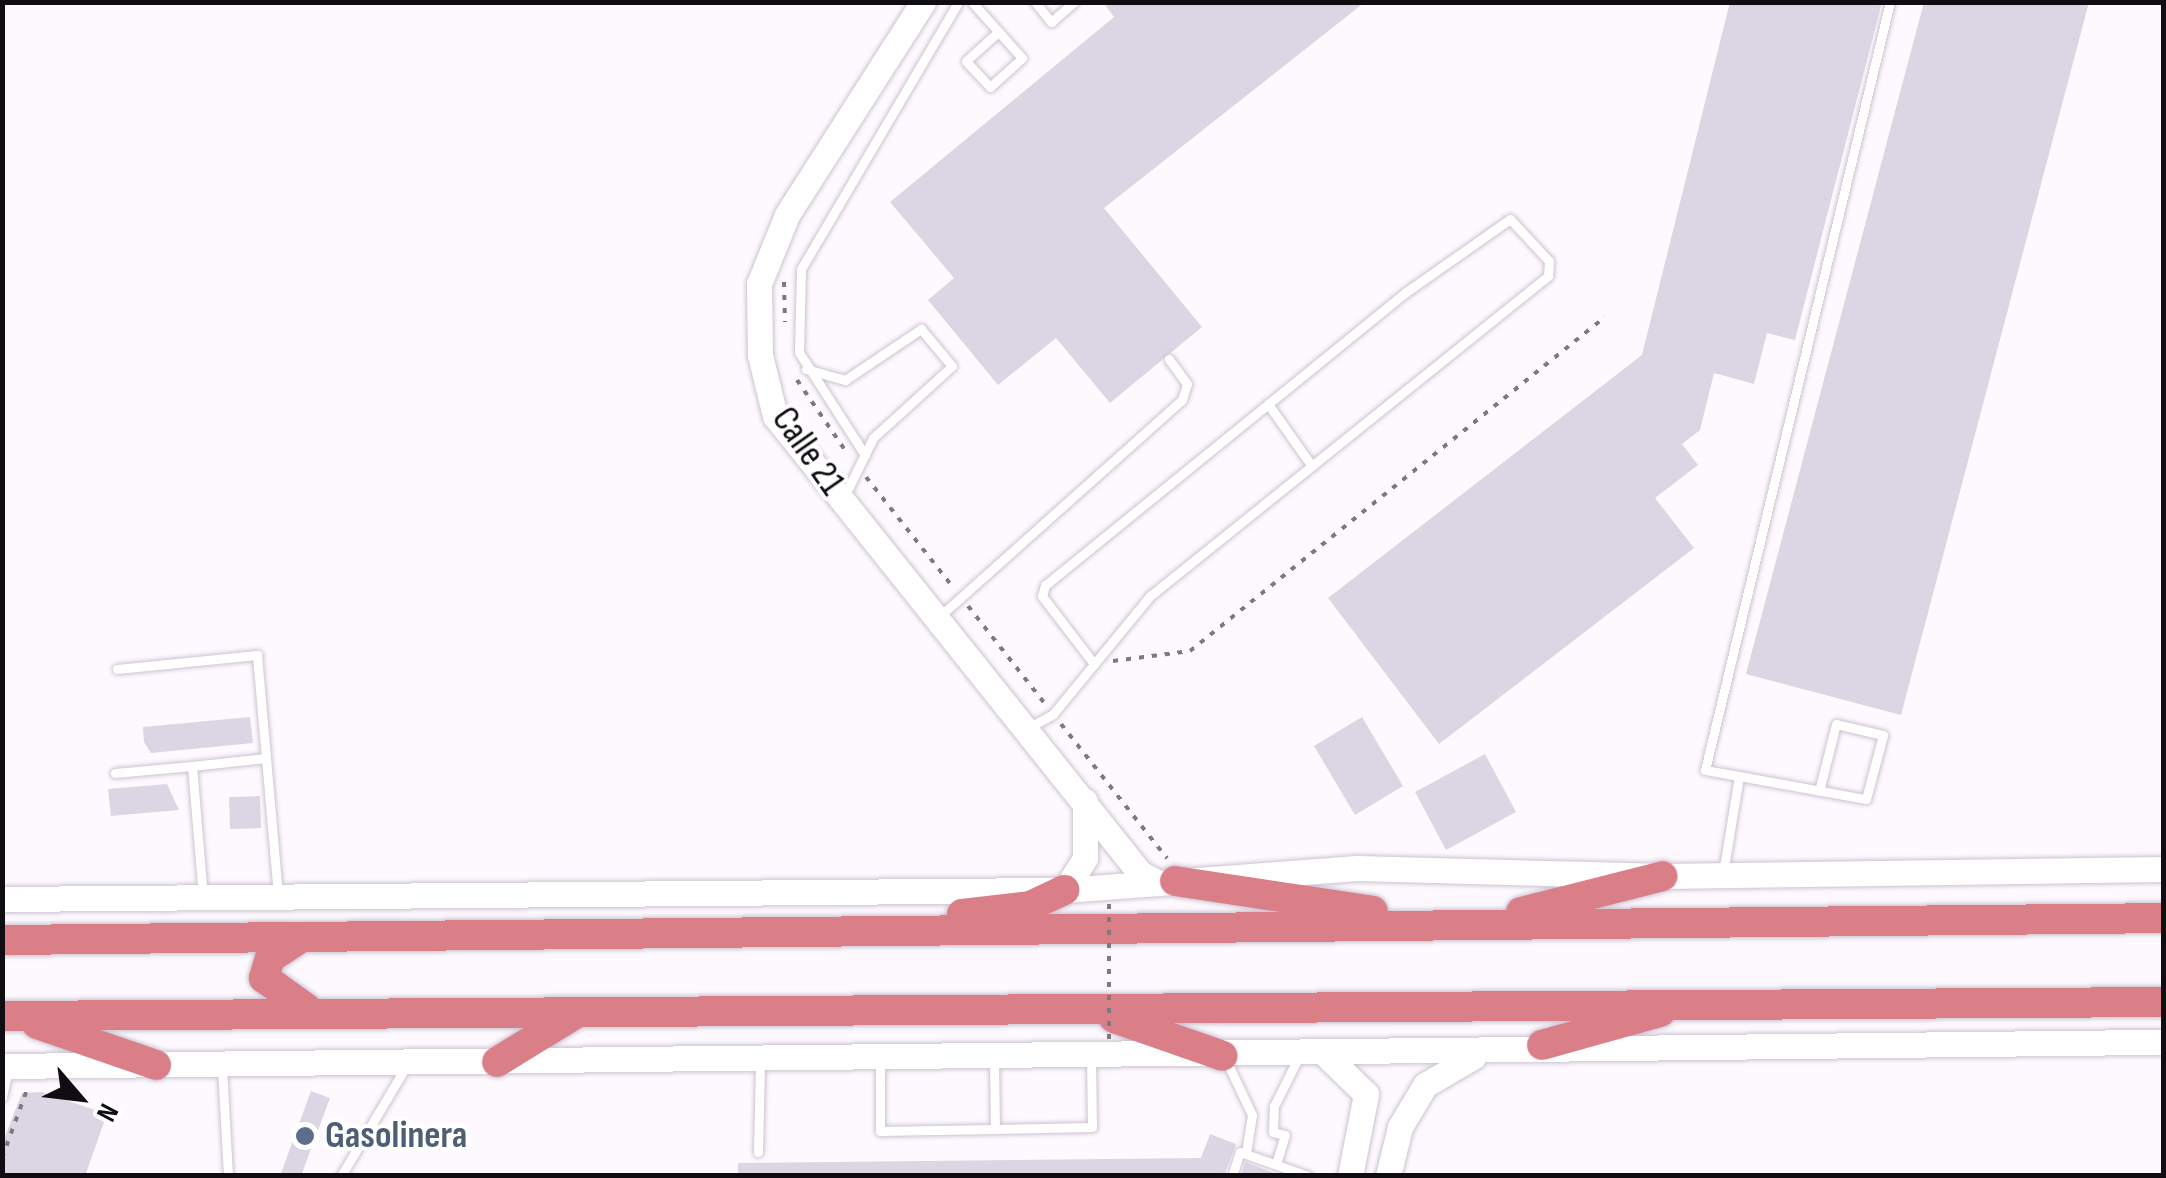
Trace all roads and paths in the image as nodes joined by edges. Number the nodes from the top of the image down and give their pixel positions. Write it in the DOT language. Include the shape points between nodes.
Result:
graph roads {
  1 [pos="923,2"];
  2 [pos="958,2"];
  3 [pos="972,2"];
  4 [pos="1035,2"];
  5 [pos="1074,2"];
  6 [pos="1890,2"];
  7 [pos="998,32"];
  8 [pos="786,271"];
  9 [pos="1605,318"];
  10 [pos="786,331"];
  11 [pos="1169,358"];
  12 [pos="792,368"];
  13 [pos="806,369"];
  14 [pos="1268,404"];
  15 [pos="864,455"];
  16 [pos="1311,465"];
  17 [pos="859,468"];
  18 [pos="842,502"];
  19 [pos="960,595"];
  20 [pos="938,618"];
  21 [pos="1094,664"];
  22 [pos="116,669"];
  23 [pos="1053,714"];
  24 [pos="1028,728"];
  25 [pos="266,758"];
  26 [pos="192,766"];
  27 [pos="115,773"];
  28 [pos="1738,776"];
  29 [pos="1819,791"];
  30 [pos="1084,801"];
  31 [pos="2164,869"];
  32 [pos="1723,875"];
  33 [pos="1663,876"];
  34 [pos="1170,878"];
  35 [pos="1064,890"];
  36 [pos="202,896"];
  37 [pos="279,896"];
  38 [pos="2,899"];
  39 [pos="1109,904"];
  40 [pos="2164,918"];
  41 [pos="2,921"];
  42 [pos="1466,924"];
  43 [pos="894,931"];
  44 [pos="96,938"];
  45 [pos="2,940"];
  46 [pos="296,941"];
  47 [pos="1706,1001"];
  48 [pos="2164,1002"];
  49 [pos="1092,1011"];
  50 [pos="316,1012"];
  51 [pos="575,1014"];
  52 [pos="9,1016"];
  53 [pos="2164,1042"];
  54 [pos="1542,1044"];
  55 [pos="1100,1049"];
  56 [pos="1480,1054"];
  57 [pos="1223,1056"];
  58 [pos="1299,1056"];
  59 [pos="1326,1056"];
  60 [pos="994,1058"];
  61 [pos="880,1059"];
  62 [pos="760,1060"];
  63 [pos="497,1062"];
  64 [pos="156,1065"];
  65 [pos="406,1065"];
  66 [pos="222,1066"];
  67 [pos="15,1069"];
  68 [pos="2,1096"];
  69 [pos="995,1129"];
  70 [pos="758,1152"];
  71 [pos="1246,1154"];
  72 [pos="2,1158"];
  73 [pos="1276,1164"];
  74 [pos="228,1176"];
  75 [pos="342,1176"];
  76 [pos="1232,1176"];
  77 [pos="1308,1176"];
  78 [pos="1350,1176"];
  79 [pos="1388,1176"];
  1 -- 18 [label="main road, Calle 21" via="787,215 759,284 760,356 775,416"];
  2 -- 13 [label="lane" via="814,235 797,314"];
  3 -- 7 [label="lane"];
  4 -- 5 [label="lane" via="1051,22"];
  6 -- 28 [label="lane" via="1705,770"];
  7 -- 7 [label="lane" via="1022,58 990,88 966,60"];
  8 -- 10 [label="path"];
  9 -- 21 [label="path" via="1190,651"];
  11 -- 19 [label="lane" via="1188,384 1182,400"];
  12 -- 17 [label="path"];
  13 -- 15 [label="lane"];
  13 -- 15 [label="lane" via="845,380 920,329 952,366"];
  14 -- 16 [label="lane"];
  14 -- 16 [label="lane" via="1502,218 1550,261 1548,276"];
  14 -- 21 [label="lane" via="1045,585 1042,596"];
  15 -- 17 [label="lane"];
  16 -- 21 [label="lane" via="1150,596"];
  17 -- 18 [label="lane"];
  17 -- 19 [label="path"];
  18 -- 20 [label="main road, Calle 21"];
  19 -- 20 [label="lane"];
  19 -- 23 [label="path"];
  20 -- 24 [label="main road, Calle 21"];
  21 -- 23 [label="lane"];
  22 -- 25 [label="lane" via="257,656"];
  23 -- 24 [label="lane"];
  23 -- 34 [label="path"];
  24 -- 30 [label="main road, Calle 21"];
  25 -- 26 [label="lane"];
  25 -- 37 [label="lane"];
  26 -- 27 [label="lane"];
  26 -- 36 [label="lane"];
  28 -- 29 [label="lane"];
  28 -- 32 [label="lane"];
  29 -- 29 [label="lane" via="1836,724 1883,735 1866,799"];
  30 -- 34 [label="main road, Calle 21"];
  30 -- 35 [label="main road" via="1085,858"];
  31 -- 32 [label="main road"];
  32 -- 33 [label="main road"];
  33 -- 34 [label="main road" via="1357,868"];
  33 -- 42 [label="highway"];
  34 -- 35 [label="main road"];
  34 -- 42 [label="highway"];
  35 -- 37 [label="main road"];
  35 -- 43 [label="highway" via="1030,906 905,918"];
  36 -- 37 [label="main road"];
  36 -- 38 [label="main road"];
  39 -- 55 [label="path, bridge"];
  40 -- 42 [label="highway"];
  41 -- 44 [label="highway"];
  42 -- 43 [label="highway"];
  43 -- 46 [label="highway"];
  44 -- 45 [label="highway"];
  44 -- 46 [label="highway"];
  46 -- 50 [label="highway" via="270,958 264,978 282,1000"];
  47 -- 48 [label="highway"];
  47 -- 49 [label="highway"];
  47 -- 54 [label="highway"];
  49 -- 51 [label="highway"];
  49 -- 57 [label="highway"];
  50 -- 51 [label="highway"];
  50 -- 52 [label="highway"];
  51 -- 63 [label="highway"];
  52 -- 64 [label="highway"];
  53 -- 54 [label="main road" via="1752,1051"];
  54 -- 56 [label="main road"];
  55 -- 57 [label="main road"];
  55 -- 60 [label="main road"];
  55 -- 69 [label="lane" via="1092,1128"];
  56 -- 59 [label="main road"];
  56 -- 79 [label="main road" via="1425,1086 1400,1127"];
  57 -- 58 [label="main road"];
  57 -- 71 [label="lane" via="1252,1115"];
  58 -- 59 [label="main road"];
  58 -- 73 [label="lane" via="1274,1106 1272,1132 1285,1136"];
  59 -- 78 [label="main road" via="1366,1094"];
  60 -- 61 [label="main road"];
  60 -- 69 [label="lane"];
  61 -- 62 [label="main road"];
  61 -- 69 [label="lane" via="880,1131"];
  62 -- 63 [label="main road"];
  62 -- 70 [label="lane"];
  63 -- 65 [label="main road"];
  64 -- 66 [label="main road"];
  64 -- 67 [label="main road"];
  65 -- 66 [label="main road"];
  65 -- 75 [label="lane"];
  66 -- 74 [label="lane"];
  67 -- 68 [label="lane"];
  67 -- 72 [label="path"];
  71 -- 73 [label="lane"];
  71 -- 76 [label="lane"];
  73 -- 77 [label="lane"];
}
